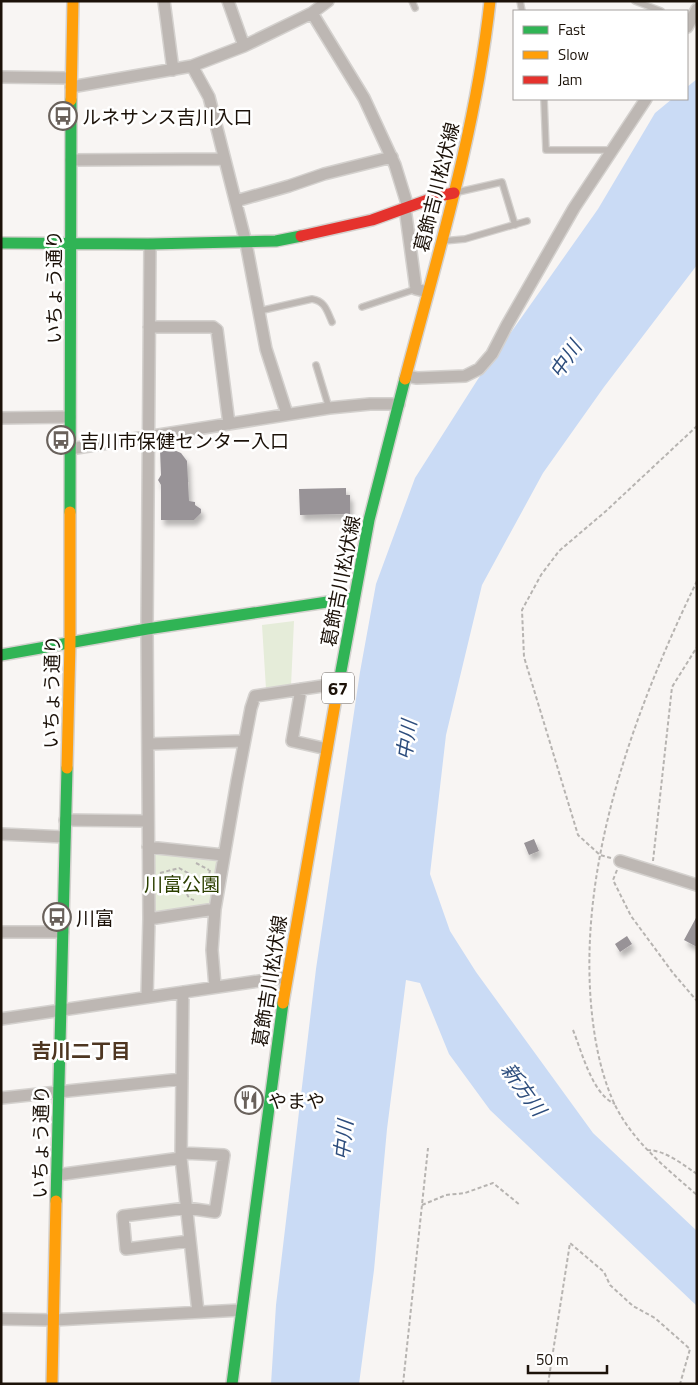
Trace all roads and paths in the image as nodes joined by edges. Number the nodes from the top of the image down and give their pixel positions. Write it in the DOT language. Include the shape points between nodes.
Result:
graph roads {
  1 [pos="73,1"];
  2 [pos="164,1"];
  3 [pos="228,1"];
  4 [pos="328,1"];
  5 [pos="412,1"];
  6 [pos="490,1"];
  7 [pos="635,1"];
  8 [pos="415,8"];
  9 [pos="697,9"];
  10 [pos="659,10"];
  11 [pos="312,13"];
  12 [pos="688,23"];
  13 [pos="244,46"];
  14 [pos="192,66"];
  15 [pos="172,70"];
  16 [pos="1,77"];
  17 [pos="71,82"];
  18 [pos="544,100"];
  19 [pos="645,100"];
  20 [pos="612,150"];
  21 [pos="392,157"];
  22 [pos="224,159"];
  23 [pos="70,160"];
  24 [pos="454,193"];
  25 [pos="236,201"];
  26 [pos="406,208"];
  27 [pos="527,221"];
  28 [pos="515,224"];
  29 [pos="441,242"];
  30 [pos="1,243"];
  31 [pos="246,243"];
  32 [pos="71,244"];
  33 [pos="150,244"];
  34 [pos="422,290"];
  35 [pos="362,307"];
  36 [pos="259,311"];
  37 [pos="332,322"];
  38 [pos="149,326"];
  39 [pos="316,365"];
  40 [pos="406,376"];
  41 [pos="399,404"];
  42 [pos="329,408"];
  43 [pos="287,414"];
  44 [pos="70,417"];
  45 [pos="1,418"];
  46 [pos="228,424"];
  47 [pos="697,426"];
  48 [pos="148,437"];
  49 [pos="70,449"];
  50 [pos="697,580"];
  51 [pos="354,598"];
  52 [pos="147,629"];
  53 [pos="70,643"];
  54 [pos="697,647"];
  55 [pos="1,655"];
  56 [pos="338,687"];
  57 [pos="301,689"];
  58 [pos="244,741"];
  59 [pos="148,744"];
  60 [pos="327,749"];
  61 [pos="65,820"];
  62 [pos="147,821"];
  63 [pos="1,834"];
  64 [pos="64,837"];
  65 [pos="148,847"];
  66 [pos="223,855"];
  67 [pos="600,855"];
  68 [pos="616,859"];
  69 [pos="192,860"];
  70 [pos="158,868"];
  71 [pos="210,870"];
  72 [pos="652,871"];
  73 [pos="697,885"];
  74 [pos="190,904"];
  75 [pos="215,909"];
  76 [pos="149,919"];
  77 [pos="1,932"];
  78 [pos="63,932"];
  79 [pos="286,977"];
  80 [pos="215,986"];
  81 [pos="183,992"];
  82 [pos="147,997"];
  83 [pos="697,1001"];
  84 [pos="61,1010"];
  85 [pos="1,1019"];
  86 [pos="573,1030"];
  87 [pos="182,1079"];
  88 [pos="59,1091"];
  89 [pos="1,1098"];
  90 [pos="615,1104"];
  91 [pos="428,1148"];
  92 [pos="647,1150"];
  93 [pos="181,1155"];
  94 [pos="697,1174"];
  95 [pos="57,1175"];
  96 [pos="697,1195"];
  97 [pos="520,1205"];
  98 [pos="422,1206"];
  99 [pos="187,1208"];
  100 [pos="190,1241"];
  101 [pos="242,1310"];
  102 [pos="198,1312"];
  103 [pos="1,1319"];
  104 [pos="54,1320"];
  105 [pos="52,1384"];
  106 [pos="232,1384"];
  107 [pos="403,1384"];
  108 [pos="548,1384"];
  109 [pos="680,1384"];
  1 -- 17 [label="street, いちょう通り"];
  2 -- 15 [label="street"];
  3 -- 13 [label="street"];
  4 -- 11 [label="street"];
  5 -- 8 [label="lane"];
  6 -- 24 [label="street, 葛飾吉川松伏線 / 67" via="480,82"];
  7 -- 10 [label="lane"];
  9 -- 12 [label="street"];
  11 -- 13 [label="street"];
  11 -- 21 [label="street" via="364,98"];
  13 -- 14 [label="street"];
  14 -- 15 [label="street"];
  14 -- 22 [label="street" via="209,97"];
  15 -- 17 [label="street"];
  16 -- 17 [label="street"];
  17 -- 23 [label="street, いちょう通り"];
  18 -- 20 [label="lane" via="546,150"];
  19 -- 20 [label="street"];
  20 -- 40 [label="street" via="570,215 492,354 479,369 465,376"];
  21 -- 25 [label="street"];
  21 -- 26 [label="street"];
  22 -- 23 [label="street"];
  22 -- 25 [label="street"];
  23 -- 32 [label="street, いちょう通り"];
  24 -- 26 [label="street"];
  24 -- 28 [label="lane" via="502,182"];
  24 -- 29 [label="street, 葛飾吉川松伏線 / 67"];
  25 -- 31 [label="street"];
  26 -- 31 [label="street" via="372,220 300,237"];
  26 -- 34 [label="street"];
  27 -- 28 [label="lane"];
  28 -- 29 [label="lane" via="465,239"];
  29 -- 34 [label="street, 葛飾吉川松伏線 / 67"];
  30 -- 32 [label="street"];
  31 -- 33 [label="street"];
  31 -- 36 [label="street"];
  32 -- 33 [label="street"];
  32 -- 44 [label="street, いちょう通り"];
  33 -- 38 [label="street"];
  34 -- 35 [label="lane"];
  34 -- 40 [label="street, 葛飾吉川松伏線 / 67"];
  36 -- 37 [label="lane" via="320,300"];
  36 -- 43 [label="street" via="266,349"];
  38 -- 46 [label="street" via="214,327 217,330"];
  38 -- 48 [label="street"];
  39 -- 42 [label="lane"];
  40 -- 41 [label="street, 葛飾吉川松伏線 / 67"];
  41 -- 42 [label="street"];
  41 -- 51 [label="street, 葛飾吉川松伏線 / 67" via="369,520"];
  42 -- 43 [label="street"];
  43 -- 46 [label="street"];
  44 -- 45 [label="street"];
  44 -- 49 [label="street, いちょう通り"];
  46 -- 48 [label="street"];
  47 -- 67 [label="path" via="559,551 522,610 524,657 578,835"];
  48 -- 49 [label="street"];
  48 -- 52 [label="street"];
  49 -- 53 [label="street, いちょう通り"];
  50 -- 67 [label="path" via="644,704 620,776"];
  51 -- 52 [label="street"];
  51 -- 56 [label="street, 葛飾吉川松伏線 / 67"];
  52 -- 53 [label="street"];
  52 -- 59 [label="street"];
  53 -- 55 [label="street"];
  53 -- 61 [label="street, いちょう通り"];
  54 -- 72 [label="path" via="672,687"];
  56 -- 57 [label="street"];
  56 -- 60 [label="street, 葛飾吉川松伏線 / 67"];
  57 -- 58 [label="street" via="255,696"];
  57 -- 60 [label="street" via="292,741"];
  58 -- 59 [label="street"];
  58 -- 66 [label="street"];
  59 -- 62 [label="street"];
  60 -- 79 [label="street, 葛飾吉川松伏線 / 67"];
  61 -- 62 [label="street"];
  61 -- 64 [label="street, いちょう通り"];
  62 -- 65 [label="street"];
  63 -- 64 [label="street"];
  64 -- 78 [label="street, いちょう通り"];
  65 -- 66 [label="street"];
  65 -- 76 [label="street"];
  66 -- 75 [label="street"];
  67 -- 68 [label="path"];
  67 -- 90 [label="path" via="589,939 589,976 599,1061"];
  68 -- 72 [label="street"];
  68 -- 83 [label="path" via="613,880 631,916"];
  69 -- 71 [label="path"];
  70 -- 74 [label="path" via="159,874 179,868 188,873 191,882 187,895 196,902"];
  72 -- 73 [label="street"];
  75 -- 76 [label="street"];
  75 -- 80 [label="street" via="212,942"];
  76 -- 82 [label="street"];
  77 -- 78 [label="street"];
  78 -- 84 [label="street, いちょう通り"];
  79 -- 80 [label="street"];
  79 -- 101 [label="street, 葛飾吉川松伏線 / 67"];
  80 -- 81 [label="street"];
  81 -- 82 [label="street"];
  81 -- 87 [label="street"];
  82 -- 84 [label="street"];
  84 -- 85 [label="street"];
  84 -- 88 [label="street, いちょう通り"];
  86 -- 90 [label="path" via="600,1094"];
  87 -- 88 [label="street"];
  87 -- 93 [label="street"];
  88 -- 89 [label="street"];
  88 -- 95 [label="street, いちょう通り"];
  90 -- 92 [label="path"];
  91 -- 98 [label="path"];
  92 -- 94 [label="path" via="665,1154"];
  92 -- 96 [label="path"];
  93 -- 95 [label="street"];
  93 -- 99 [label="street"];
  93 -- 99 [label="street" via="224,1155 215,1212"];
  95 -- 104 [label="street, いちょう通り"];
  97 -- 98 [label="path" via="493,1184 446,1195"];
  98 -- 107 [label="path"];
  99 -- 100 [label="street"];
  99 -- 100 [label="street" via="123,1216 126,1249"];
  100 -- 102 [label="street"];
  101 -- 102 [label="street"];
  101 -- 106 [label="street, 葛飾吉川松伏線 / 67"];
  102 -- 104 [label="street"];
  103 -- 104 [label="street"];
  104 -- 105 [label="street, いちょう通り"];
  108 -- 109 [label="path" via="570,1243 604,1272 610,1285 633,1306 655,1318 690,1349"];
}
